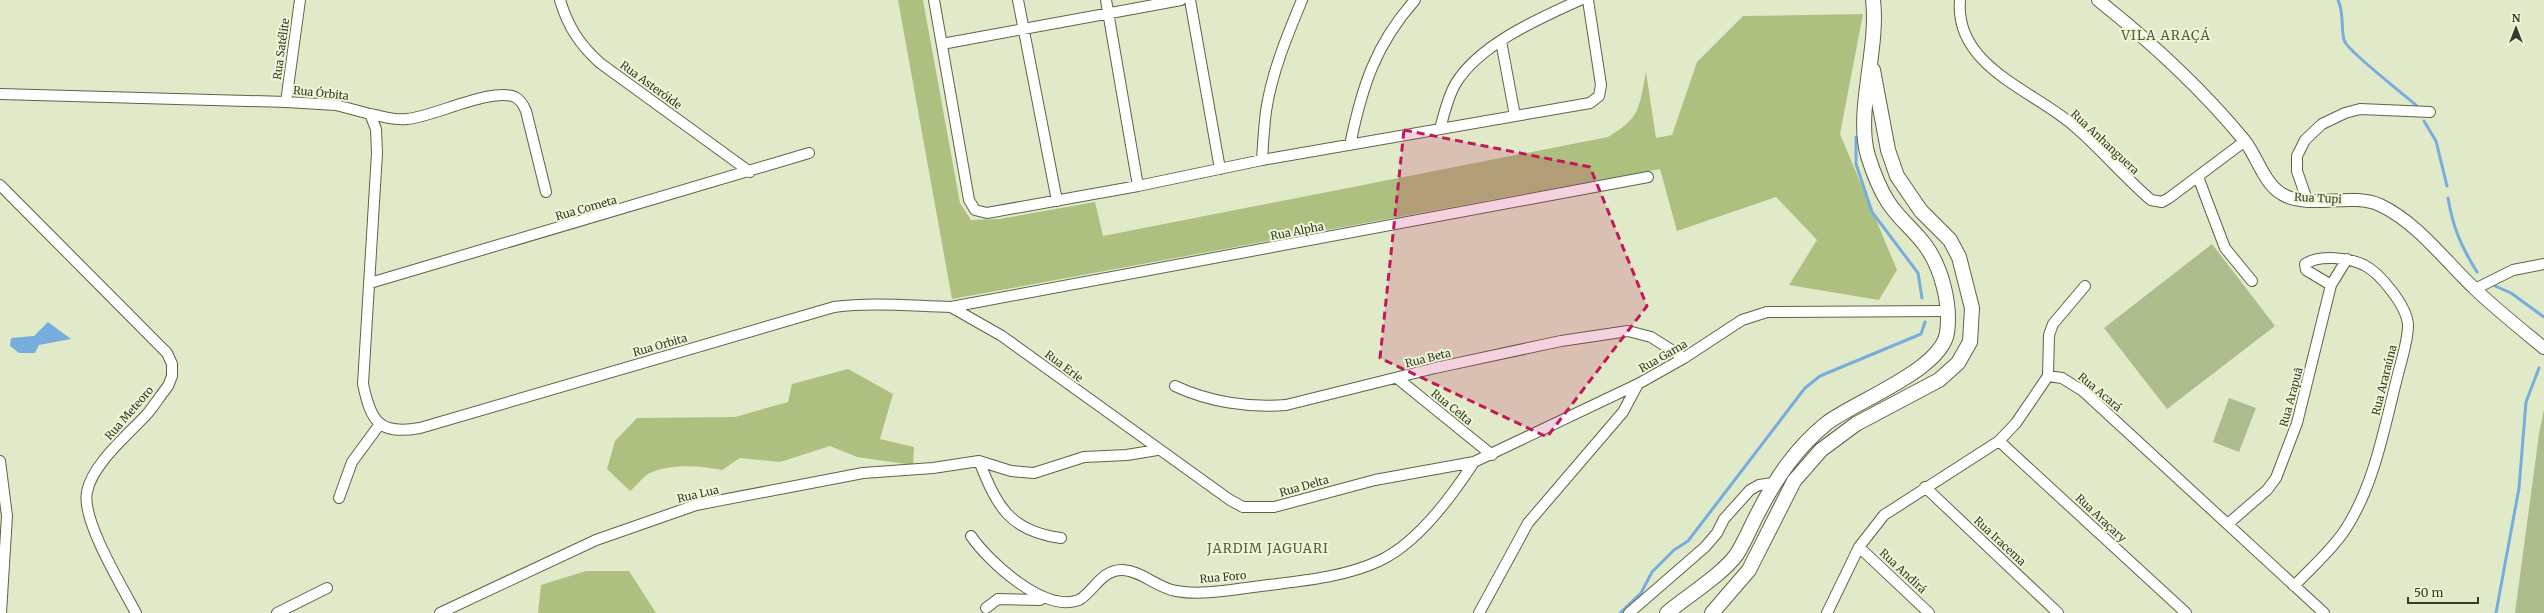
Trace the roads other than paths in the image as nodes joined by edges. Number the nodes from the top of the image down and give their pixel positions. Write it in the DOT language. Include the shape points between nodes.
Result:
graph roads {
  1 [pos="300,0"];
  2 [pos="560,0"];
  3 [pos="934,0"];
  4 [pos="1018,0"];
  5 [pos="1106,0"];
  6 [pos="1181,0"];
  7 [pos="1190,0"];
  8 [pos="1302,0"];
  9 [pos="1415,0"];
  10 [pos="1580,0"];
  11 [pos="1588,0"];
  12 [pos="1873,0"];
  13 [pos="1960,0"];
  14 [pos="2098,0"];
  15 [pos="1108,12"];
  16 [pos="1023,29"];
  17 [pos="1501,41"];
  18 [pos="942,44"];
  19 [pos="1872,63"];
  20 [pos="0,94"];
  21 [pos="286,102"];
  22 [pos="2430,112"];
  23 [pos="370,114"];
  24 [pos="1515,116"];
  25 [pos="1440,129"];
  26 [pos="2245,140"];
  27 [pos="1350,145"];
  28 [pos="808,154"];
  29 [pos="1262,160"];
  30 [pos="1220,169"];
  31 [pos="750,172"];
  32 [pos="1648,177"];
  33 [pos="2198,177"];
  34 [pos="0,186"];
  35 [pos="1138,186"];
  36 [pos="546,192"];
  37 [pos="2307,200"];
  38 [pos="1057,201"];
  39 [pos="2347,259"];
  40 [pos="2544,264"];
  41 [pos="1962,269"];
  42 [pos="1940,274"];
  43 [pos="2252,281"];
  44 [pos="370,283"];
  45 [pos="2331,285"];
  46 [pos="2085,286"];
  47 [pos="2475,289"];
  48 [pos="951,308"];
  49 [pos="1947,311"];
  50 [pos="1946,336"];
  51 [pos="1970,342"];
  52 [pos="2544,348"];
  53 [pos="1684,358"];
  54 [pos="2048,376"];
  55 [pos="1397,378"];
  56 [pos="1638,384"];
  57 [pos="1175,386"];
  58 [pos="380,424"];
  59 [pos="1999,441"];
  60 [pos="1158,450"];
  61 [pos="1492,455"];
  62 [pos="0,461"];
  63 [pos="979,461"];
  64 [pos="1474,462"];
  65 [pos="1773,483"];
  66 [pos="1925,487"];
  67 [pos="339,498"];
  68 [pos="2229,523"];
  69 [pos="972,536"];
  70 [pos="1061,538"];
  71 [pos="1859,547"];
  72 [pos="1713,576"];
  73 [pos="2294,586"];
  74 [pos="327,588"];
  75 [pos="1731,594"];
  76 [pos="1041,600"];
  77 [pos="986,608"];
  78 [pos="1,613"];
  79 [pos="136,613"];
  80 [pos="277,613"];
  81 [pos="440,613"];
  82 [pos="1479,613"];
  83 [pos="1629,613"];
  84 [pos="1667,613"];
  85 [pos="1712,613"];
  86 [pos="1827,613"];
  87 [pos="1929,613"];
  88 [pos="2058,613"];
  89 [pos="2186,613"];
  90 [pos="2324,613"];
  1 -- 21 [label="street, Rua Satélite"];
  2 -- 31 [label="street, Rua Asteróide" via="571,31 600,63"];
  3 -- 18 [label="street"];
  4 -- 16 [label="street"];
  5 -- 15 [label="street"];
  6 -- 15 [label="street"];
  7 -- 30 [label="street"];
  8 -- 29 [label="street" via="1280,53 1266,111"];
  9 -- 27 [label="street" via="1379,48 1362,90"];
  10 -- 17 [label="street"];
  11 -- 24 [label="street" via="1600,71 1599,96 1590,103"];
  12 -- 19 [label="main road"];
  13 -- 33 [label="street, Rua Anhanguera" via="1963,24 1980,58 1997,74 2074,125 2150,200 2162,202"];
  14 -- 26 [label="street, Rua Tupi" via="2153,45"];
  15 -- 16 [label="street"];
  15 -- 35 [label="street"];
  16 -- 18 [label="street"];
  16 -- 38 [label="street"];
  17 -- 24 [label="street"];
  17 -- 25 [label="street" via="1466,69 1455,83"];
  18 -- 38 [label="street" via="971,206 987,213"];
  19 -- 41 [label="main road" via="1881,100 1888,150 1897,176 1921,211 1950,240"];
  19 -- 42 [label="main road" via="1865,108 1868,153 1880,190 1924,244"];
  20 -- 21 [label="street, Rua Órbita"];
  21 -- 23 [label="street, Rua Órbita" via="336,105"];
  22 -- 37 [label="street" via="2360,110 2345,113 2322,124 2305,140 2297,156 2297,171"];
  23 -- 36 [label="street, Rua Órbita" via="408,119 475,100 498,96 516,98 526,111"];
  23 -- 44 [label="street" via="376,129 377,153"];
  24 -- 25 [label="street"];
  25 -- 27 [label="street"];
  26 -- 33 [label="street, Rua Anhanguera"];
  26 -- 37 [label="street, Rua Tupi" via="2274,188 2289,197"];
  27 -- 29 [label="street"];
  28 -- 31 [label="street, Rua Cometa"];
  29 -- 30 [label="street"];
  30 -- 35 [label="street"];
  31 -- 44 [label="street, Rua Cometa"];
  32 -- 48 [label="street, Rua Alpha"];
  33 -- 43 [label="street" via="2225,248"];
  34 -- 79 [label="street, Rua Meteoro" via="140,324 167,353 172,364 172,376 168,386 103,463 92,478 87,492 86,501 90,517 105,554"];
  35 -- 38 [label="street"];
  37 -- 47 [label="street, Rua Tupi" via="2368,201 2398,215"];
  39 -- 45 [label="street, Rua Arapuã"];
  39 -- 45 [label="street, Rua Araraúna" via="2328,259 2307,262 2304,265 2306,270"];
  39 -- 73 [label="street, Rua Araraúna" via="2368,267 2398,300 2406,314 2406,340 2378,451 2356,508 2336,542"];
  40 -- 47 [label="street" via="2513,270"];
  41 -- 42 [label="main road" via="1950,266"];
  41 -- 51 [label="main road" via="1972,308"];
  42 -- 49 [label="main road"];
  44 -- 58 [label="street" via="363,384 369,410"];
  45 -- 68 [label="street, Rua Arapuã" via="2297,423 2276,478 2267,490"];
  46 -- 54 [label="street" via="2054,324 2049,335"];
  47 -- 52 [label="street, Rua Tupi"];
  48 -- 58 [label="street, Rua Orbita" via="893,304 834,307 420,428 401,431"];
  48 -- 60 [label="street, Rua Erie" via="1002,336"];
  49 -- 50 [label="main road"];
  49 -- 53 [label="street, Rua Gama" via="1767,312 1742,320"];
  50 -- 51 [label="main road" via="1953,346 1962,346"];
  50 -- 65 [label="main road" via="1930,360 1829,422 1805,442"];
  51 -- 75 [label="main road" via="1958,363 1939,380 1856,424 1821,450 1794,481 1749,570"];
  53 -- 55 [label="street, Rua Beta" via="1650,337 1628,331 1561,341"];
  53 -- 56 [label="street, Rua Gama"];
  54 -- 59 [label="street" via="2016,423"];
  54 -- 68 [label="street, Rua Acará" via="2062,378 2079,387"];
  55 -- 57 [label="street, Rua Beta" via="1286,405 1264,407 1193,395"];
  55 -- 61 [label="street, Rua Celta"];
  56 -- 61 [label="street, Rua Delta"];
  56 -- 82 [label="street, Rua Gama" via="1623,412 1528,523"];
  58 -- 67 [label="street" via="352,462"];
  59 -- 66 [label="street"];
  59 -- 89 [label="street, Rua Araçary"];
  60 -- 63 [label="street" via="1127,455 1084,457 1045,471 1025,474"];
  60 -- 64 [label="street, Rua Delta" via="1230,500 1243,507 1256,509 1274,507 1375,480"];
  61 -- 64 [label="street, Rua Delta"];
  62 -- 78 [label="street" via="7,516"];
  63 -- 70 [label="street" via="1000,508 1030,530 1043,536"];
  63 -- 81 [label="street, Rua Lua" via="836,477 768,493 696,505 596,540"];
  64 -- 76 [label="street, Rua Foro" via="1447,500 1419,530 1393,553 1359,569 1289,583 1193,592 1176,591 1133,573 1118,571 1103,577 1086,596 1074,604 1063,606"];
  65 -- 72 [label="main road" via="1737,553"];
  65 -- 83 [label="street" via="1759,485 1750,490 1724,518 1717,533 1705,547"];
  66 -- 71 [label="street" via="1884,515"];
  66 -- 88 [label="street, Rua Iracema"];
  68 -- 73 [label="street, Rua Acará"];
  69 -- 76 [label="street, Rua Foro" via="985,555 1005,574"];
  71 -- 86 [label="street"];
  71 -- 87 [label="street, Rua Andirá"];
  72 -- 75 [label="main road" via="1725,579"];
  72 -- 84 [label="main road"];
  73 -- 90 [label="street, Rua Acará"];
  74 -- 80 [label="street"];
  75 -- 85 [label="main road"];
  76 -- 77 [label="street" via="998,599"];
}
